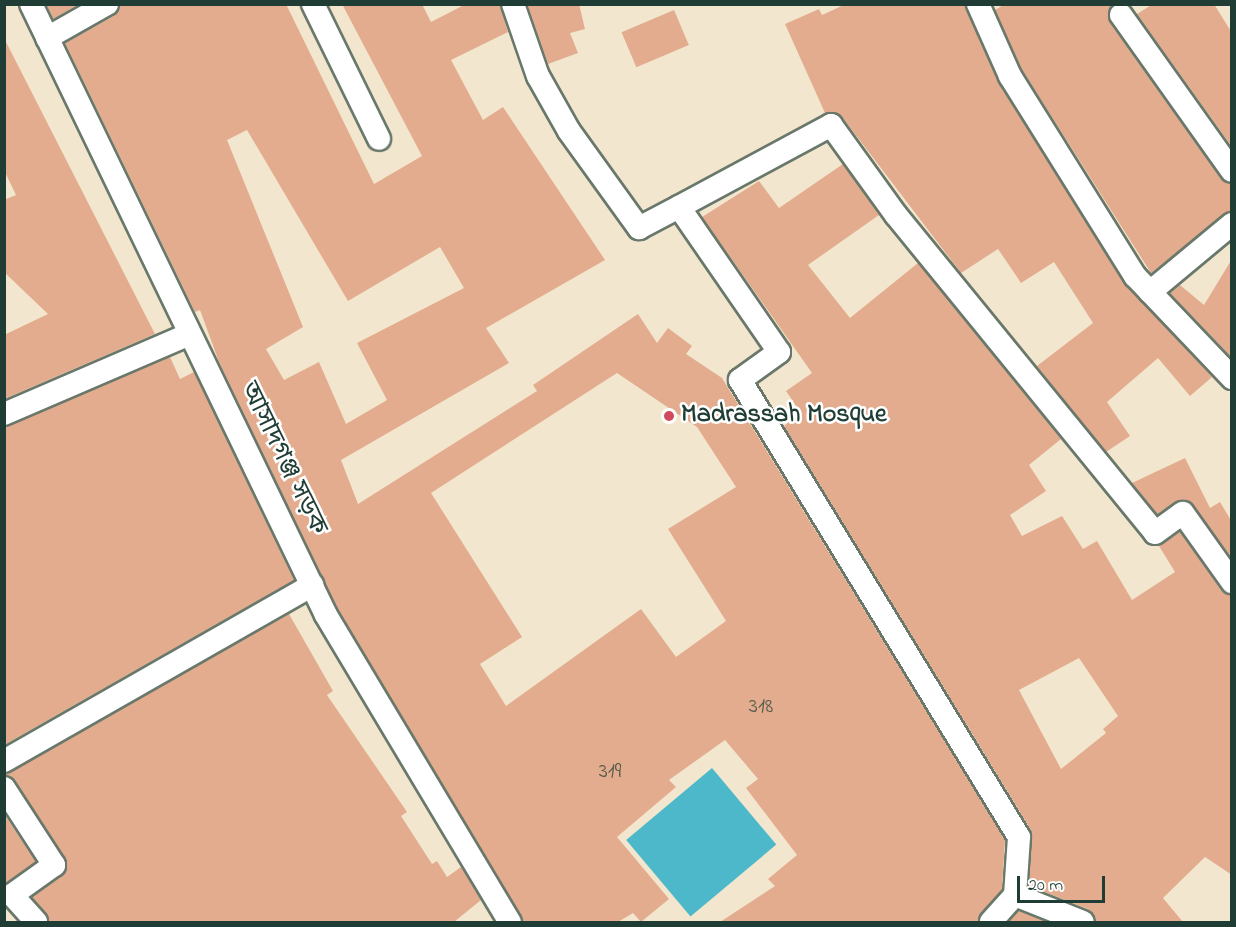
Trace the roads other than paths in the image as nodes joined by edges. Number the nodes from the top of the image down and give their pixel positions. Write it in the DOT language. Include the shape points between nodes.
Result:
graph roads {
  1 [pos="31,4"];
  2 [pos="107,4"];
  3 [pos="313,4"];
  4 [pos="513,4"];
  5 [pos="978,4"];
  6 [pos="1121,15"];
  7 [pos="47,38"];
  8 [pos="379,139"];
  9 [pos="1232,171"];
  10 [pos="679,207"];
  11 [pos="1232,224"];
  12 [pos="1150,292"];
  13 [pos="190,334"];
  14 [pos="1232,378"];
  15 [pos="4,414"];
  16 [pos="1232,582"];
  17 [pos="312,585"];
  18 [pos="4,761"];
  19 [pos="4,788"];
  20 [pos="1016,895"];
  21 [pos="36,922"];
  22 [pos="510,922"];
  23 [pos="991,922"];
  24 [pos="1083,922"];
  1 -- 7 [label="street, আসাদগঞ্জ সড়ক"];
  2 -- 7 [label="street"];
  3 -- 8 [label="street"];
  4 -- 10 [label="street" via="538,76 569,131 639,228"];
  5 -- 12 [label="street" via="1010,76"];
  6 -- 9 [label="street"];
  7 -- 13 [label="street, আসাদগঞ্জ সড়ক"];
  10 -- 16 [label="street" via="831,125 896,215 1155,533 1183,513"];
  10 -- 20 [label="street" via="779,352 740,380 1019,837"];
  11 -- 12 [label="street"];
  12 -- 14 [label="street"];
  13 -- 15 [label="street"];
  13 -- 17 [label="street, আসাদগঞ্জ সড়ক"];
  17 -- 18 [label="street"];
  17 -- 22 [label="street, আসাদগঞ্জ সড়ক"];
  19 -- 21 [label="street" via="54,865 12,895"];
  20 -- 23 [label="street"];
  20 -- 24 [label="street"];
}
